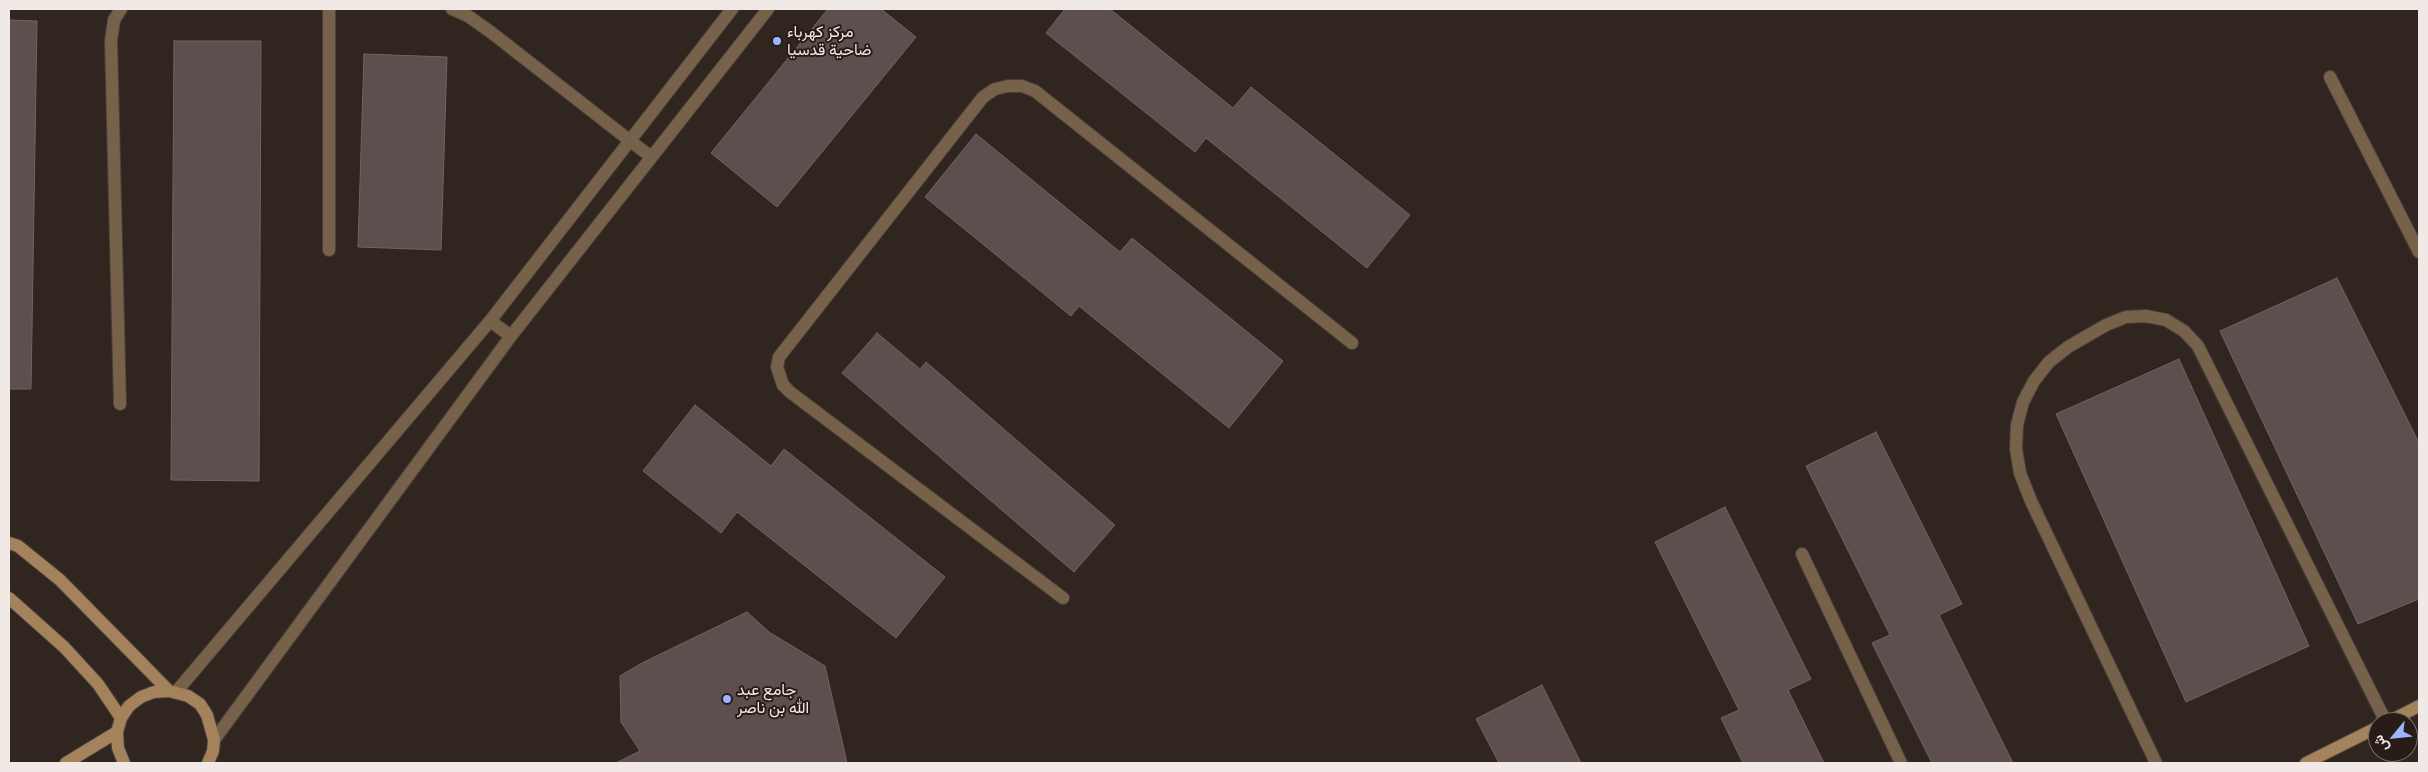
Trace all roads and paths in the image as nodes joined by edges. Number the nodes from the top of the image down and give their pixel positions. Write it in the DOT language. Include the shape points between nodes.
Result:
graph roads {
  1 [pos="120,9"];
  2 [pos="329,9"];
  3 [pos="452,9"];
  4 [pos="732,9"];
  5 [pos="768,9"];
  6 [pos="2330,77"];
  7 [pos="629,140"];
  8 [pos="650,156"];
  9 [pos="329,250"];
  10 [pos="2419,252"];
  11 [pos="490,321"];
  12 [pos="511,336"];
  13 [pos="1352,344"];
  14 [pos="120,404"];
  15 [pos="9,543"];
  16 [pos="1802,554"];
  17 [pos="9,598"];
  18 [pos="1063,598"];
  19 [pos="173,691"];
  20 [pos="2419,706"];
  21 [pos="2382,712"];
  22 [pos="2407,712"];
  23 [pos="122,718"];
  24 [pos="117,732"];
  25 [pos="2368,732"];
  26 [pos="214,745"];
  27 [pos="66,763"];
  28 [pos="124,763"];
  29 [pos="208,763"];
  30 [pos="219,763"];
  31 [pos="1901,763"];
  32 [pos="2156,763"];
  33 [pos="2306,763"];
  1 -- 14 [label="street" via="114,20 111,41"];
  2 -- 9 [label="street"];
  3 -- 7 [label="street" via="492,32"];
  4 -- 7 [label="street"];
  5 -- 8 [label="street"];
  6 -- 10 [label="street"];
  7 -- 8 [label="street"];
  7 -- 11 [label="street"];
  8 -- 12 [label="street"];
  11 -- 12 [label="street"];
  11 -- 19 [label="street"];
  12 -- 26 [label="street"];
  13 -- 18 [label="street" via="1035,90 1008,86 983,97 779,357 776,367 778,377 790,392"];
  15 -- 19 [label="main road" via="18,546 60,580"];
  16 -- 31 [label="street"];
  17 -- 23 [label="main road" via="85,669"];
  19 -- 23 [label="main road" via="154,692 141,697"];
  19 -- 26 [label="main road" via="200,704 207,715"];
  20 -- 22 [label="main road"];
  21 -- 32 [label="street" via="2198,346 2184,331 2166,320 2126,317 2068,347 2044,368 2023,402 2017,425 2016,449 2020,473 2031,501"];
  23 -- 24 [label="main road"];
  24 -- 27 [label="main road"];
  24 -- 28 [label="main road" via="118,748"];
  25 -- 33 [label="main road"];
  26 -- 29 [label="main road"];
  26 -- 30 [label="main road"];
}
